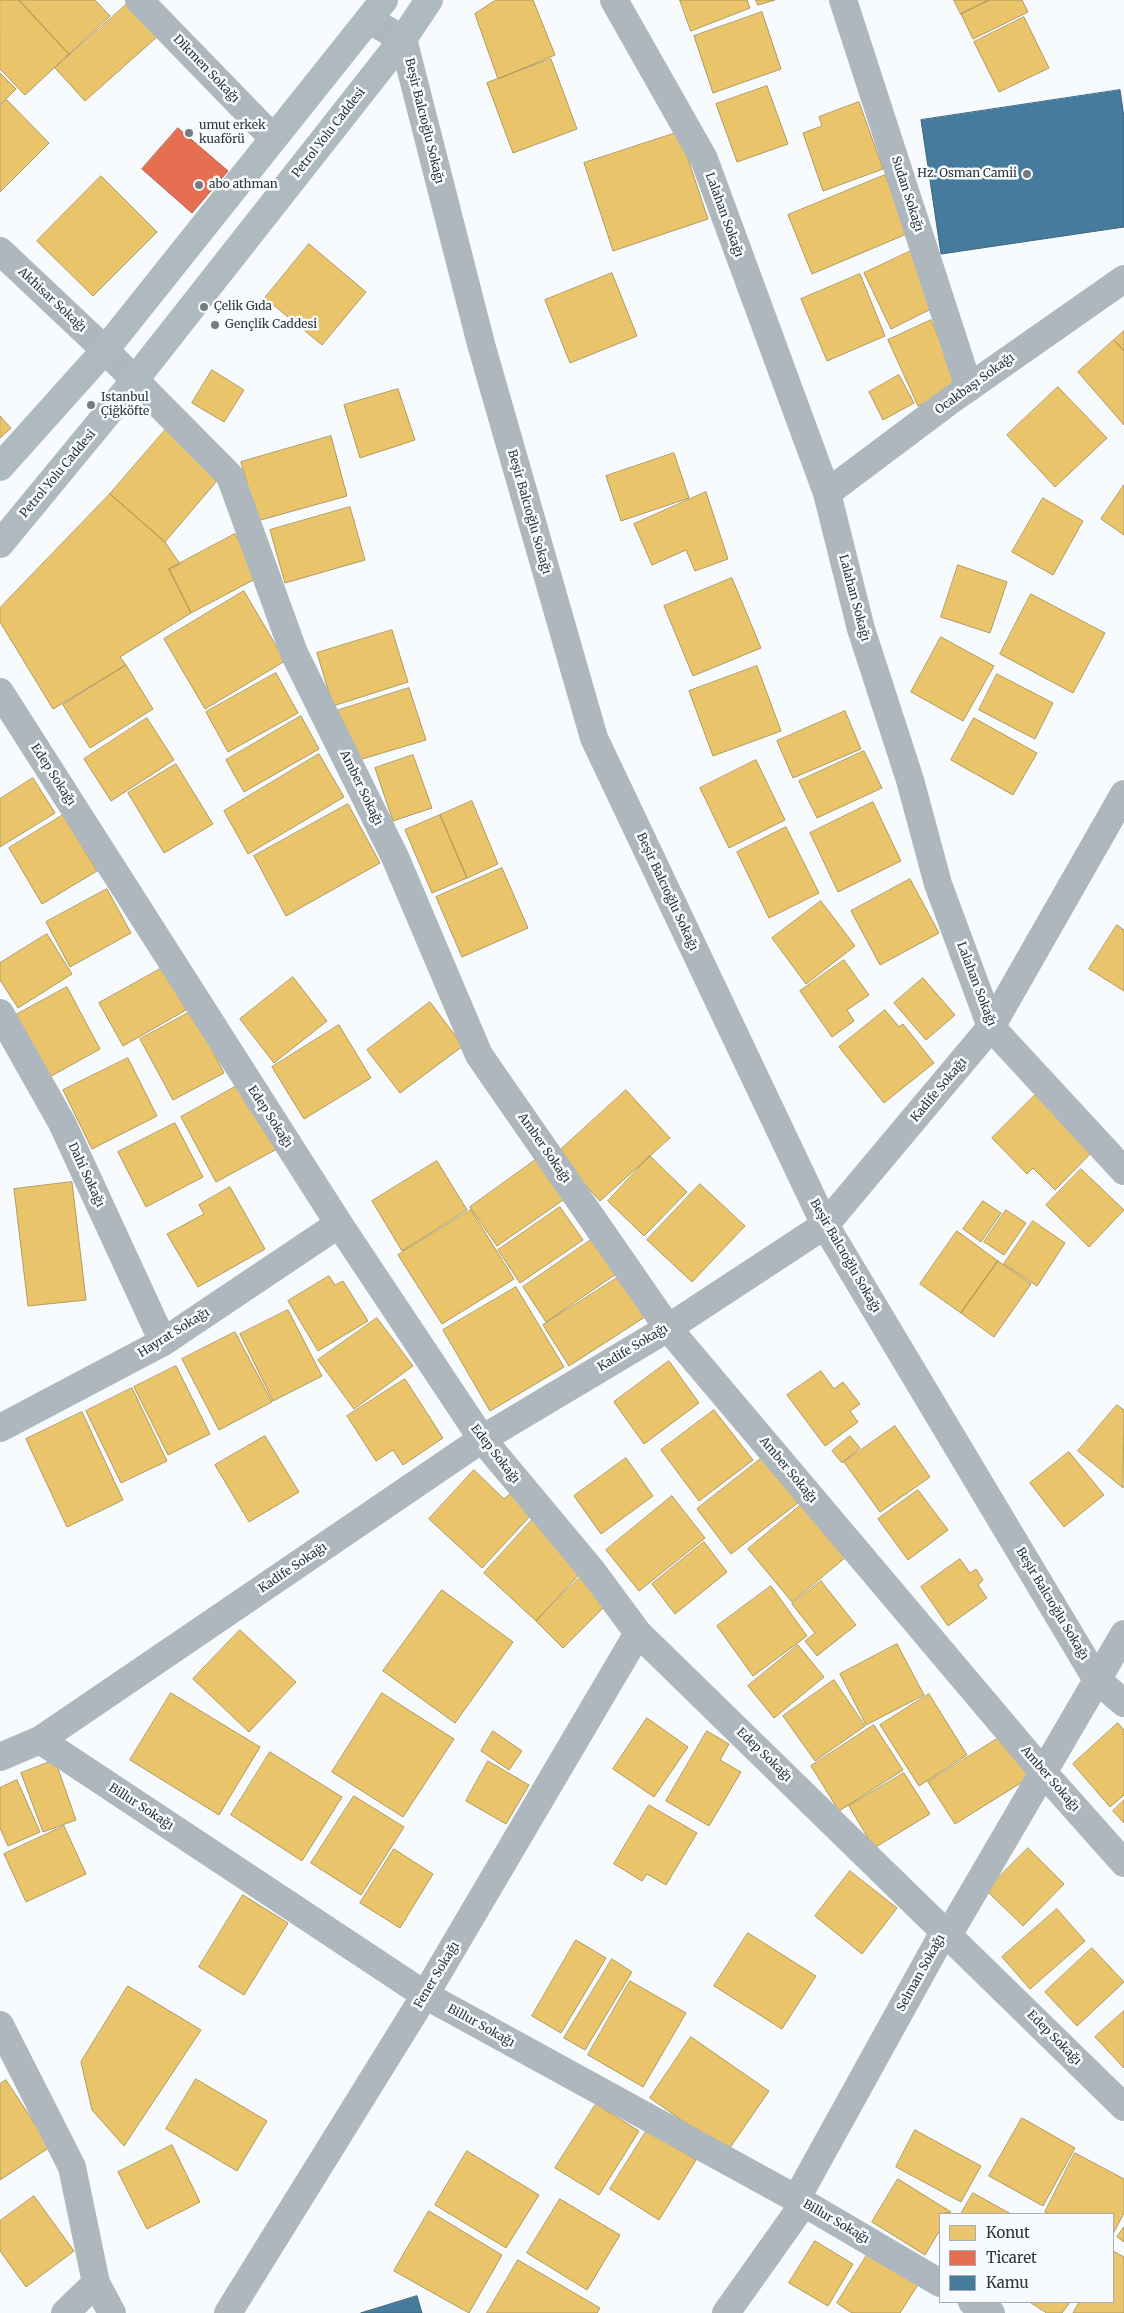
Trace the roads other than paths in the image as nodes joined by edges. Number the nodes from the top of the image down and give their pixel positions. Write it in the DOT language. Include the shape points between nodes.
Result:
graph roads {
  1 [pos="139,0"];
  2 [pos="429,0"];
  3 [pos="614,0"];
  4 [pos="843,0"];
  5 [pos="377,10"];
  6 [pos="403,39"];
  7 [pos="273,138"];
  8 [pos="0,251"];
  9 [pos="1124,279"];
  10 [pos="105,350"];
  11 [pos="134,380"];
  12 [pos="969,388"];
  13 [pos="0,467"];
  14 [pos="828,493"];
  15 [pos="0,544"];
  16 [pos="0,692"];
  17 [pos="1124,794"];
  18 [pos="0,1013"];
  19 [pos="992,1027"];
  20 [pos="1124,1171"];
  21 [pos="339,1224"];
  22 [pos="825,1225"];
  23 [pos="668,1328"];
  24 [pos="163,1342"];
  25 [pos="0,1428"];
  26 [pos="482,1439"];
  27 [pos="638,1633"];
  28 [pos="1124,1634"];
  29 [pos="1097,1680"];
  30 [pos="1124,1703"];
  31 [pos="40,1740"];
  32 [pos="0,1757"];
  33 [pos="1043,1772"];
  34 [pos="1124,1863"];
  35 [pos="945,1930"];
  36 [pos="425,1995"];
  37 [pos="0,2025"];
  38 [pos="1124,2107"];
  39 [pos="804,2203"];
  40 [pos="939,2282"];
  41 [pos="96,2283"];
  42 [pos="974,2303"];
  43 [pos="65,2313"];
  44 [pos="112,2313"];
  45 [pos="228,2313"];
  46 [pos="726,2313"];
  47 [pos="991,2313"];
  1 -- 7 [label="street, Dikmen Sokağı"];
  2 -- 6 [label="main road, Petrol Yolu Caddesi"];
  3 -- 14 [label="street, Lalahan Sokağı" via="704,160"];
  4 -- 12 [label="street, Sudan Sokağı"];
  5 -- 6 [label="street"];
  5 -- 7 [label="main road"];
  6 -- 11 [label="main road, Petrol Yolu Caddesi"];
  6 -- 22 [label="street, Beşir Balcıoğlu Sokağı" via="481,344 594,738"];
  7 -- 10 [label="main road"];
  8 -- 10 [label="street, Akhisar Sokağı"];
  9 -- 12 [label="street, Ocakbaşı Sokağı"];
  10 -- 11 [label="street, Amber Sokağı"];
  10 -- 13 [label="main road"];
  11 -- 15 [label="main road, Petrol Yolu Caddesi"];
  11 -- 23 [label="street, Amber Sokağı" via="230,476 294,653 396,857 479,1055"];
  12 -- 14 [label="street, Ocakbaşı Sokağı"];
  14 -- 19 [label="street, Lalahan Sokağı" via="861,629 910,780 938,884"];
  16 -- 21 [label="street, Edep Sokağı"];
  17 -- 19 [label="street, Kadife Sokağı"];
  18 -- 24 [label="street, Dahi Sokağı" via="62,1123"];
  19 -- 20 [label="street, Lalahan Sokağı"];
  19 -- 22 [label="street, Kadife Sokağı"];
  21 -- 24 [label="street, Hayrat Sokağı"];
  21 -- 26 [label="street, Edep Sokağı"];
  22 -- 23 [label="street, Kadife Sokağı"];
  22 -- 29 [label="street, Beşir Balcıoğlu Sokağı"];
  23 -- 26 [label="street, Kadife Sokağı"];
  23 -- 33 [label="street, Amber Sokağı"];
  24 -- 25 [label="street, Hayrat Sokağı"];
  26 -- 27 [label="street, Edep Sokağı" via="593,1572"];
  26 -- 31 [label="street, Kadife Sokağı"];
  27 -- 35 [label="street, Edep Sokağı"];
  27 -- 36 [label="street, Fener Sokağı"];
  28 -- 29 [label="street, Selman Sokağı"];
  29 -- 30 [label="street, Beşir Balcıoğlu Sokağı"];
  29 -- 33 [label="street, Selman Sokağı"];
  31 -- 32 [label="street, Kadife Sokağı"];
  31 -- 36 [label="street, Billur Sokağı"];
  33 -- 34 [label="street, Amber Sokağı"];
  33 -- 35 [label="street, Selman Sokağı" via="950,1932"];
  35 -- 38 [label="street, Edep Sokağı"];
  35 -- 39 [label="street, Selman Sokağı" via="798,2196"];
  36 -- 39 [label="street, Billur Sokağı"];
  36 -- 45 [label="street, Fener Sokağı"];
  37 -- 41 [label="street" via="72,2167"];
  39 -- 40 [label="street, Billur Sokağı"];
  39 -- 46 [label="street"];
  41 -- 43 [label="street"];
  41 -- 44 [label="street"];
  42 -- 47 [label="street"];
}
